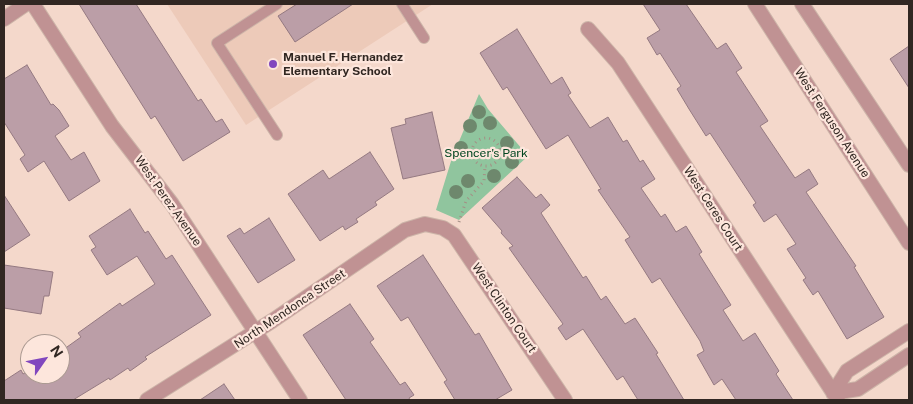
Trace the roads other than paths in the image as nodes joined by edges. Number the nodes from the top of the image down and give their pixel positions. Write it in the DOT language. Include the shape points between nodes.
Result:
graph roads {
  1 [pos="26,4"];
  2 [pos="32,4"];
  3 [pos="277,4"];
  4 [pos="402,4"];
  5 [pos="756,4"];
  6 [pos="802,4"];
  7 [pos="4,19"];
  8 [pos="588,29"];
  9 [pos="424,38"];
  10 [pos="276,135"];
  11 [pos="909,162"];
  12 [pos="434,224"];
  13 [pos="909,243"];
  14 [pos="909,331"];
  15 [pos="256,332"];
  16 [pos="909,355"];
  17 [pos="836,397"];
  18 [pos="147,400"];
  19 [pos="300,400"];
  20 [pos="565,400"];
  1 -- 7 [label="street"];
  2 -- 15 [label="street, West Perez Avenue" via="105,115 169,199"];
  3 -- 10 [label="lane" via="217,43"];
  4 -- 9 [label="lane"];
  5 -- 13 [label="street, West Ferguson Avenue"];
  6 -- 11 [label="street"];
  8 -- 17 [label="street, West Ceres Court" via="618,63"];
  12 -- 15 [label="street, North Mendonca Street" via="415,225 405,230"];
  12 -- 20 [label="street, West Clinton Court" via="454,235"];
  14 -- 17 [label="street" via="847,371"];
  15 -- 18 [label="street, North Mendonca Street"];
  15 -- 19 [label="street, West Perez Avenue"];
  16 -- 17 [label="street" via="858,389"];
}
